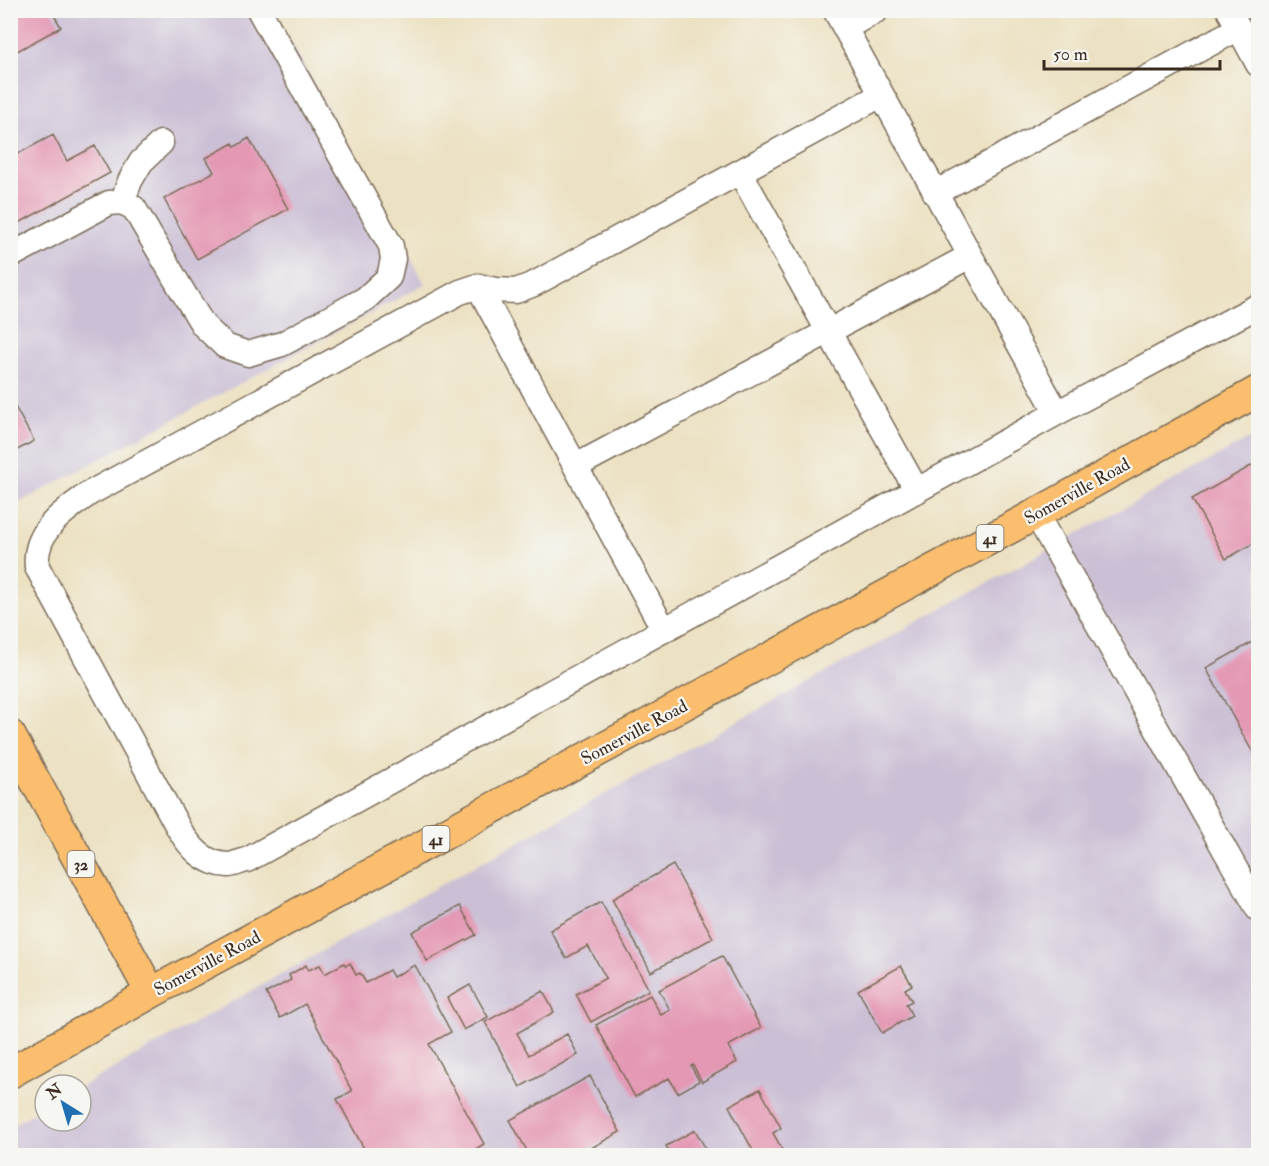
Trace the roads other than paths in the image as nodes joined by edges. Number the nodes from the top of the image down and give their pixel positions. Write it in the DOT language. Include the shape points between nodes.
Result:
graph roads {
  1 [pos="260,10"];
  2 [pos="877,10"];
  3 [pos="840,19"];
  4 [pos="1234,19"];
  5 [pos="1258,64"];
  6 [pos="881,95"];
  7 [pos="161,143"];
  8 [pos="740,172"];
  9 [pos="935,193"];
  10 [pos="122,202"];
  11 [pos="10,256"];
  12 [pos="970,256"];
  13 [pos="478,286"];
  14 [pos="1258,306"];
  15 [pos="829,331"];
  16 [pos="1258,391"];
  17 [pos="1057,414"];
  18 [pos="576,466"];
  19 [pos="917,491"];
  20 [pos="1036,513"];
  21 [pos="664,630"];
  22 [pos="10,735"];
  23 [pos="1258,909"];
  24 [pos="151,993"];
  25 [pos="10,1073"];
  1 -- 10 [label="street" via="390,246 393,259 388,277 355,305 282,344 248,354 225,346 203,325 134,208"];
  2 -- 3 [label="street"];
  3 -- 6 [label="street"];
  4 -- 5 [label="street"];
  4 -- 9 [label="street"];
  6 -- 8 [label="street"];
  6 -- 9 [label="street"];
  7 -- 10 [label="street" via="141,162"];
  8 -- 13 [label="street" via="534,284 516,291"];
  8 -- 15 [label="street"];
  9 -- 12 [label="street"];
  10 -- 11 [label="street" via="109,203"];
  12 -- 15 [label="street"];
  12 -- 17 [label="street"];
  13 -- 18 [label="street"];
  13 -- 21 [label="street" via="460,292 69,507 42,537 36,557 37,567 63,616 186,841 203,858 230,865 247,860"];
  14 -- 17 [label="street"];
  15 -- 18 [label="street"];
  15 -- 19 [label="street"];
  16 -- 20 [label="main road, Somerville Road / 41"];
  17 -- 19 [label="street"];
  18 -- 21 [label="street"];
  19 -- 21 [label="street"];
  20 -- 23 [label="street"];
  20 -- 24 [label="main road, Somerville Road / 41"];
  22 -- 24 [label="main road, 32"];
  24 -- 25 [label="main road, Somerville Road"];
}
